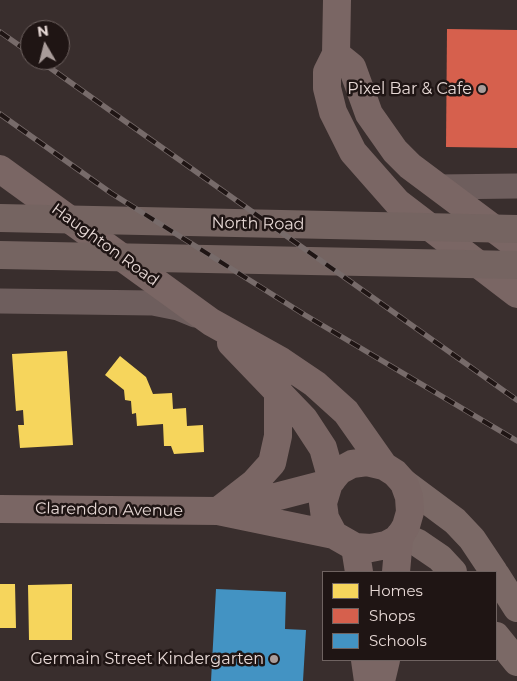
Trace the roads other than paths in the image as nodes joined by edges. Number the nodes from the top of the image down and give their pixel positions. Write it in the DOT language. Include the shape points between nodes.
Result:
graph roads {
  1 [pos="337,0"];
  2 [pos="336,54"];
  3 [pos="0,170"];
  4 [pos="517,186"];
  5 [pos="438,187"];
  6 [pos="0,218"];
  7 [pos="517,230"];
  8 [pos="517,246"];
  9 [pos="0,254"];
  10 [pos="517,265"];
  11 [pos="517,294"];
  12 [pos="0,301"];
  13 [pos="211,322"];
  14 [pos="278,390"];
  15 [pos="394,474"];
  16 [pos="331,481"];
  17 [pos="0,509"];
  18 [pos="218,511"];
  19 [pos="400,536"];
  20 [pos="350,552"];
  21 [pos="396,571"];
  22 [pos="452,571"];
  23 [pos="494,571"];
  24 [pos="497,576"];
  25 [pos="517,608"];
  26 [pos="497,637"];
  27 [pos="365,661"];
  28 [pos="386,661"];
  29 [pos="495,661"];
  30 [pos="517,662"];
  31 [pos="517,676"];
  32 [pos="368,681"];
  33 [pos="381,681"];
  1 -- 2 [label="main road"];
  2 -- 5 [label="main road" via="352,67 364,104 382,136 410,166"];
  2 -- 11 [label="main road" via="327,72 327,88 333,112 352,152 397,202"];
  3 -- 13 [label="main road, Haughton Road"];
  4 -- 5 [label="street"];
  5 -- 8 [label="main road"];
  6 -- 7 [label="highway, North Road"];
  9 -- 10 [label="highway"];
  12 -- 13 [label="street" via="153,303 178,308"];
  13 -- 14 [label="main road, Haughton Road"];
  13 -- 15 [label="main road, Haughton Road" via="315,384 346,412"];
  14 -- 16 [label="main road, Haughton Road" via="319,442"];
  14 -- 18 [label="main road" via="278,436 272,463 254,483"];
  15 -- 16 [label="main road" via="367,462 352,464"];
  15 -- 19 [label="main road" via="409,497 410,512"];
  15 -- 23 [label="street, Haughton Road" via="455,521"];
  16 -- 18 [label="main road, Clarendon Avenue"];
  16 -- 20 [label="main road" via="323,503 325,518"];
  17 -- 18 [label="main road, Clarendon Avenue"];
  18 -- 20 [label="main road, Clarendon Avenue"];
  19 -- 20 [label="main road" via="386,545"];
  19 -- 21 [label="main road"];
  19 -- 22 [label="street" via="418,543"];
  24 -- 25 [label="street, Haughton Road"];
  26 -- 30 [label="street"];
  27 -- 32 [label="main road"];
  28 -- 33 [label="main road"];
  29 -- 31 [label="street"];
}
